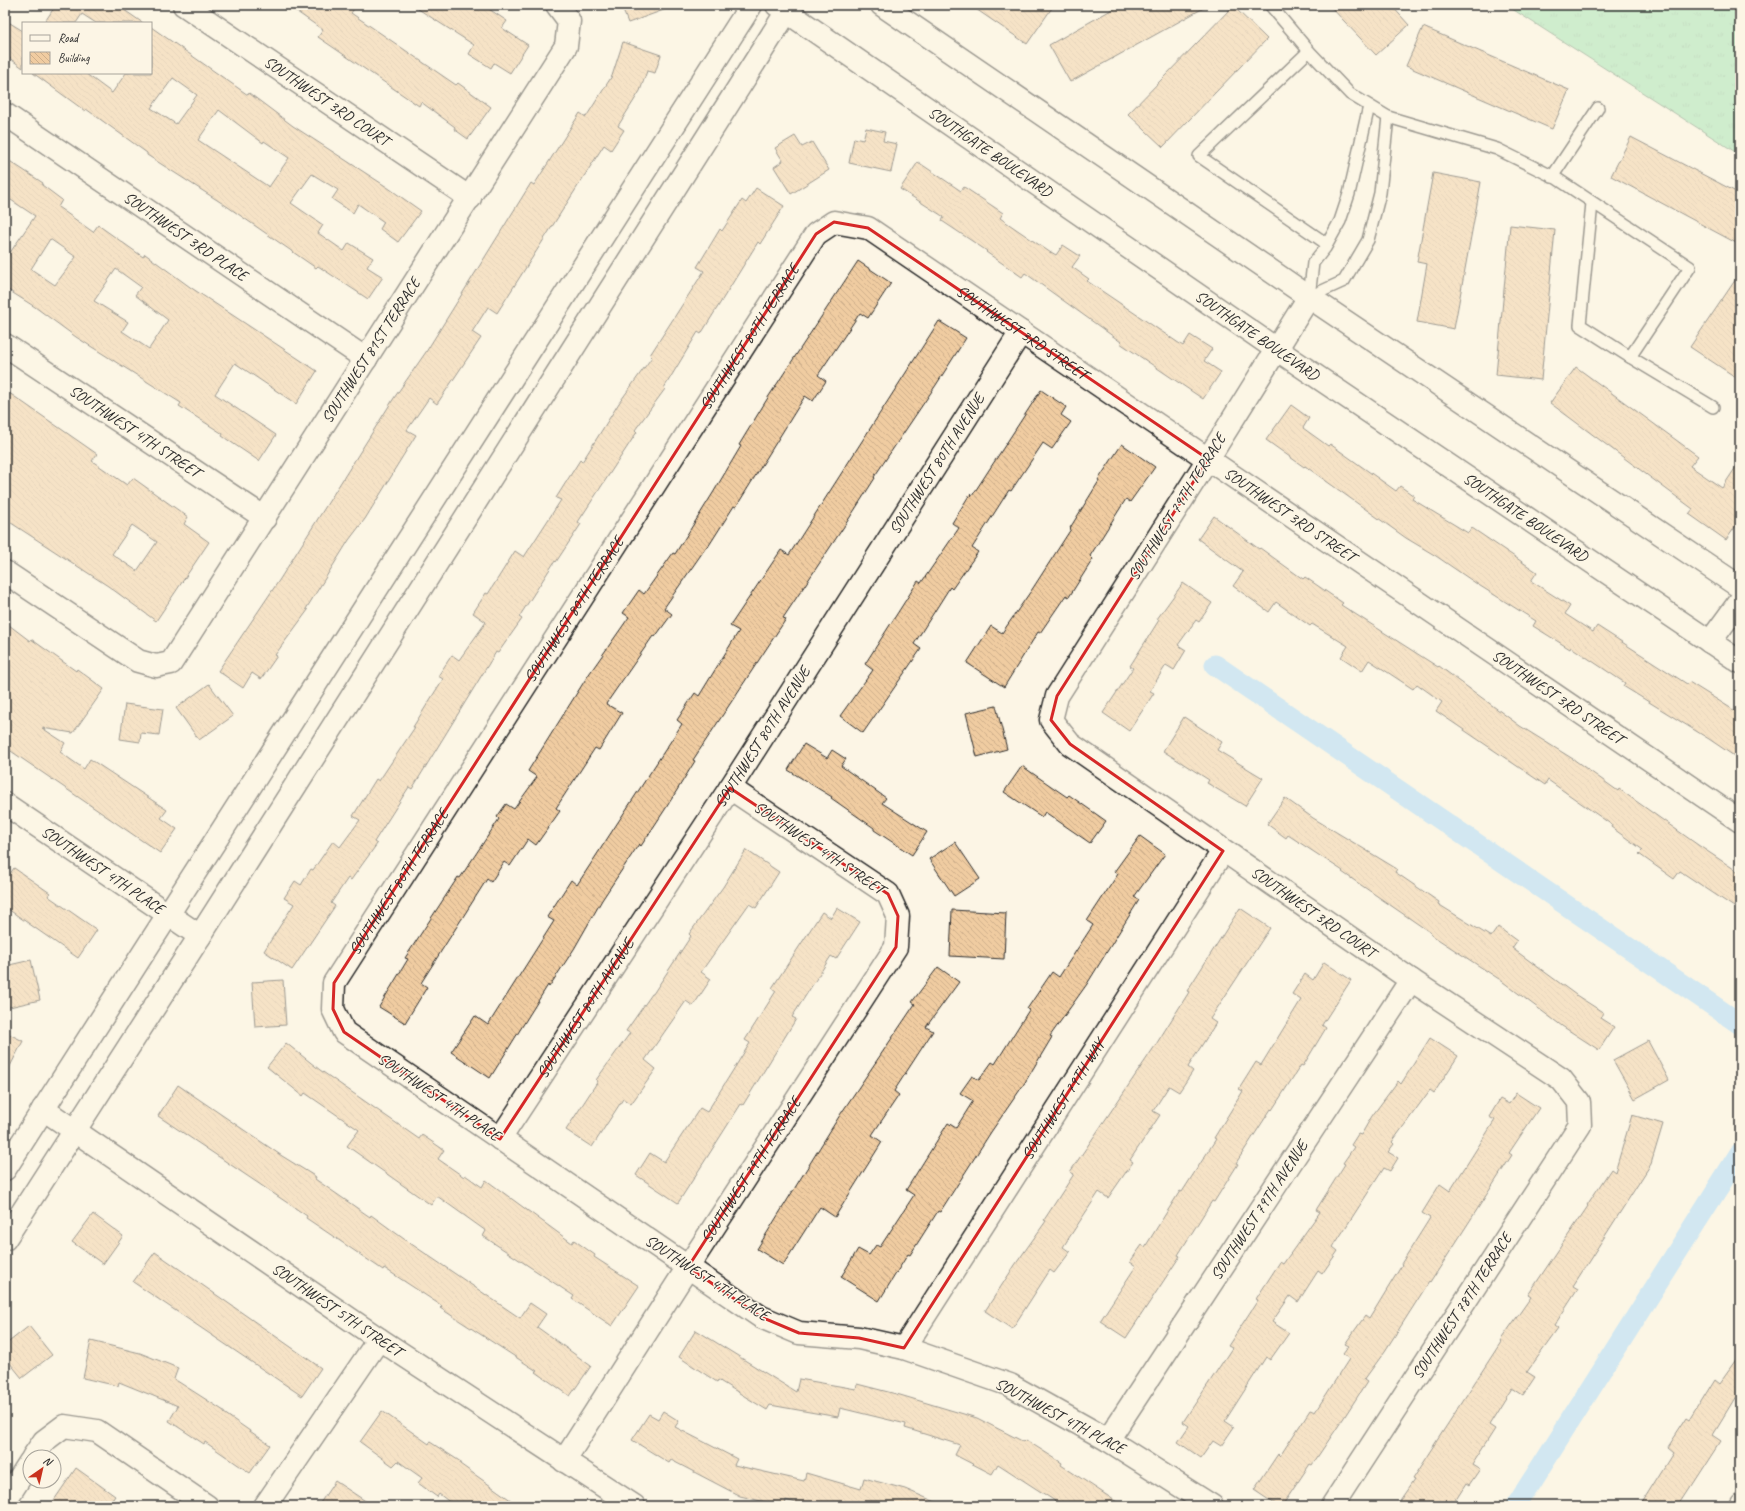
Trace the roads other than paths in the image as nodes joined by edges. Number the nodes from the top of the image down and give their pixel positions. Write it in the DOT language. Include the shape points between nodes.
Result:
graph roads {
  1 [pos="184,5"];
  2 [pos="751,5"];
  3 [pos="882,5"];
  4 [pos="1270,5"];
  5 [pos="785,7"];
  6 [pos="563,13"];
  7 [pos="1309,51"];
  8 [pos="1369,106"];
  9 [pos="1598,108"];
  10 [pos="5,114"];
  11 [pos="1388,117"];
  12 [pos="1552,176"];
  13 [pos="470,198"];
  14 [pos="1592,203"];
  15 [pos="834,222"];
  16 [pos="1327,244"];
  17 [pos="1309,297"];
  18 [pos="1021,332"];
  19 [pos="5,344"];
  20 [pos="1276,349"];
  21 [pos="1630,357"];
  22 [pos="366,359"];
  23 [pos="1713,407"];
  24 [pos="1208,459"];
  25 [pos="265,518"];
  26 [pos="5,572"];
  27 [pos="1740,587"];
  28 [pos="1740,601"];
  29 [pos="1710,642"];
  30 [pos="1740,662"];
  31 [pos="1051,720"];
  32 [pos="730,788"];
  33 [pos="5,804"];
  34 [pos="1740,821"];
  35 [pos="1223,851"];
  36 [pos="168,915"];
  37 [pos="898,916"];
  38 [pos="200,936"];
  39 [pos="1410,980"];
  40 [pos="333,1009"];
  41 [pos="1578,1102"];
  42 [pos="43,1109"];
  43 [pos="74,1131"];
  44 [pos="500,1139"];
  45 [pos="5,1169"];
  46 [pos="5,1239"];
  47 [pos="688,1267"];
  48 [pos="379,1339"];
  49 [pos="904,1348"];
  50 [pos="1108,1440"];
  51 [pos="38,1449"];
  52 [pos="564,1461"];
  53 [pos="22,1474"];
  54 [pos="5,1501"];
  55 [pos="207,1506"];
  56 [pos="265,1506"];
  57 [pos="634,1506"];
  58 [pos="1212,1506"];
  59 [pos="1332,1506"];
  1 -- 13 [label="street, SOUTHWEST 3RD COURT"];
  2 -- 36 [label="street"];
  3 -- 17 [label="street"];
  4 -- 7 [label="lane"];
  5 -- 20 [label="street, SOUTHGATE BOULEVARD"];
  5 -- 38 [label="street"];
  6 -- 13 [label="street, SOUTHWEST 81ST TERRACE" via="566,46"];
  7 -- 8 [label="lane" via="1350,94"];
  7 -- 16 [label="lane" via="1199,156"];
  8 -- 11 [label="lane"];
  8 -- 16 [label="lane" via="1349,194 1340,221"];
  9 -- 12 [label="lane"];
  10 -- 22 [label="street, SOUTHWEST 3RD PLACE"];
  11 -- 12 [label="lane" via="1497,149"];
  11 -- 17 [label="lane" via="1380,193 1368,240 1344,281"];
  12 -- 14 [label="lane"];
  13 -- 22 [label="street, SOUTHWEST 81ST TERRACE"];
  14 -- 21 [label="lane" via="1580,325"];
  14 -- 21 [label="lane" via="1690,267"];
  15 -- 18 [label="street, SOUTHWEST 3RD STREET" via="868,228"];
  15 -- 40 [label="street, SOUTHWEST 80TH TERRACE" via="816,234 334,983"];
  16 -- 17 [label="lane" via="1313,263"];
  17 -- 20 [label="street, SOUTHWEST 79TH TERRACE"];
  17 -- 27 [label="street"];
  18 -- 24 [label="street, SOUTHWEST 3RD STREET"];
  18 -- 32 [label="street, SOUTHWEST 80TH AVENUE"];
  19 -- 25 [label="street, SOUTHWEST 4TH STREET"];
  20 -- 24 [label="street, SOUTHWEST 79TH TERRACE"];
  20 -- 29 [label="street, SOUTHGATE BOULEVARD"];
  21 -- 23 [label="lane"];
  22 -- 25 [label="street, SOUTHWEST 81ST TERRACE"];
  24 -- 31 [label="street, SOUTHWEST 79TH TERRACE" via="1057,696"];
  24 -- 34 [label="street, SOUTHWEST 3RD STREET"];
  25 -- 26 [label="street, SOUTHWEST 81ST TERRACE" via="171,663 156,666 138,661"];
  28 -- 29 [label="street"];
  29 -- 30 [label="street, SOUTHGATE BOULEVARD"];
  31 -- 35 [label="street, SOUTHWEST 3RD COURT" via="1070,744"];
  32 -- 37 [label="street, SOUTHWEST 4TH STREET" via="888,894"];
  32 -- 44 [label="street, SOUTHWEST 80TH AVENUE"];
  33 -- 36 [label="street, SOUTHWEST 4TH PLACE"];
  35 -- 39 [label="street, SOUTHWEST 3RD COURT"];
  35 -- 49 [label="street, SOUTHWEST 79TH WAY"];
  36 -- 38 [label="street, SOUTHWEST 4TH PLACE"];
  36 -- 42 [label="street"];
  37 -- 47 [label="street, SOUTHWEST 79TH TERRACE" via="896,947"];
  38 -- 43 [label="street"];
  39 -- 41 [label="street, SOUTHWEST 3RD COURT" via="1561,1079"];
  39 -- 50 [label="street, SOUTHWEST 79TH AVENUE"];
  40 -- 44 [label="street, SOUTHWEST 4TH PLACE" via="344,1032"];
  41 -- 59 [label="street, SOUTHWEST 78TH TERRACE" via="1580,1125"];
  42 -- 43 [label="street, SOUTHWEST 5TH STREET"];
  42 -- 45 [label="street"];
  43 -- 46 [label="street"];
  43 -- 48 [label="street, SOUTHWEST 5TH STREET"];
  44 -- 47 [label="street, SOUTHWEST 4TH PLACE"];
  47 -- 49 [label="street, SOUTHWEST 4TH PLACE" via="761,1316 800,1333 859,1338"];
  47 -- 52 [label="street, SOUTHWEST 79TH TERRACE"];
  48 -- 52 [label="street, SOUTHWEST 5TH STREET"];
  48 -- 56 [label="street"];
  49 -- 50 [label="street, SOUTHWEST 4TH PLACE" via="1010,1385"];
  50 -- 58 [label="street, SOUTHWEST 4TH PLACE"];
  51 -- 55 [label="street" via="44,1441 64,1426 98,1432"];
  52 -- 57 [label="street, SOUTHWEST 5TH STREET"];
  53 -- 54 [label="street"];
}
